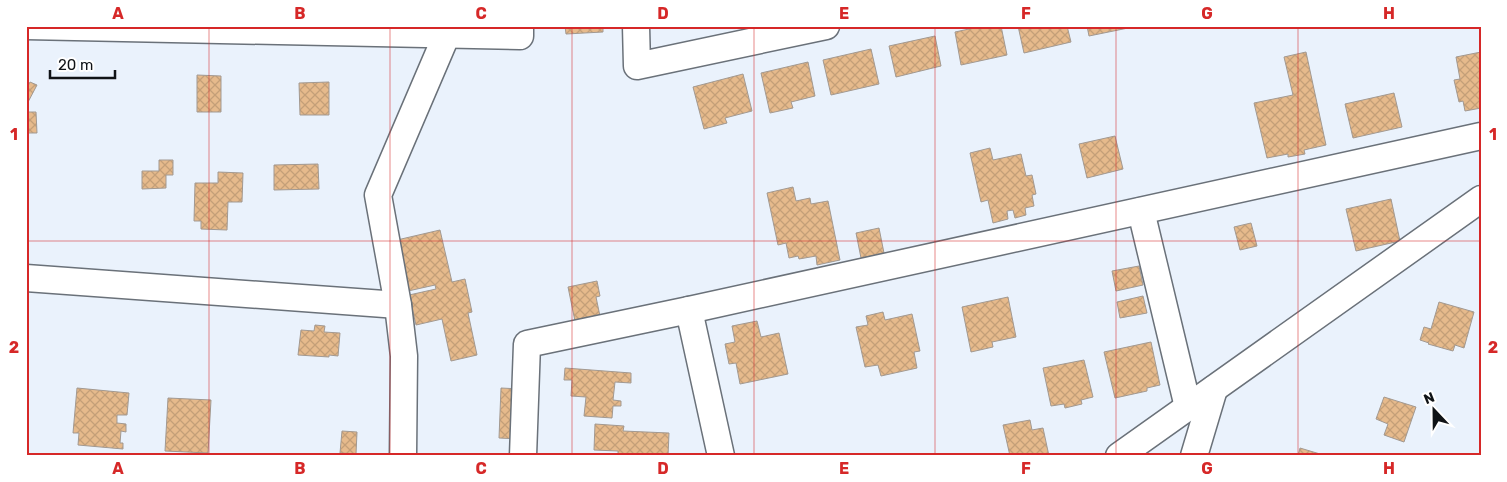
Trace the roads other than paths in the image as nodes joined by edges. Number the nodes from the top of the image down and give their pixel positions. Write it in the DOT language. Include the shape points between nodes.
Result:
graph roads {
  1 [pos="26,26"];
  2 [pos="636,26"];
  3 [pos="826,26"];
  4 [pos="520,31"];
  5 [pos="447,34"];
  6 [pos="1481,136"];
  7 [pos="1481,199"];
  8 [pos="1141,211"];
  9 [pos="26,278"];
  10 [pos="398,305"];
  11 [pos="689,310"];
  12 [pos="1214,389"];
  13 [pos="1188,407"];
  14 [pos="403,456"];
  15 [pos="523,456"];
  16 [pos="721,456"];
  17 [pos="1119,456"];
  18 [pos="1194,456"];
  1 -- 5 [label="street"];
  2 -- 3 [label="street" via="637,66"];
  4 -- 5 [label="street"];
  5 -- 10 [label="street" via="378,196"];
  6 -- 8 [label="street"];
  7 -- 12 [label="street"];
  8 -- 11 [label="street"];
  8 -- 13 [label="street"];
  9 -- 10 [label="street"];
  10 -- 14 [label="street" via="404,356"];
  11 -- 15 [label="street" via="527,344"];
  11 -- 16 [label="street"];
  12 -- 13 [label="street"];
  12 -- 18 [label="street"];
  13 -- 17 [label="street"];
}
